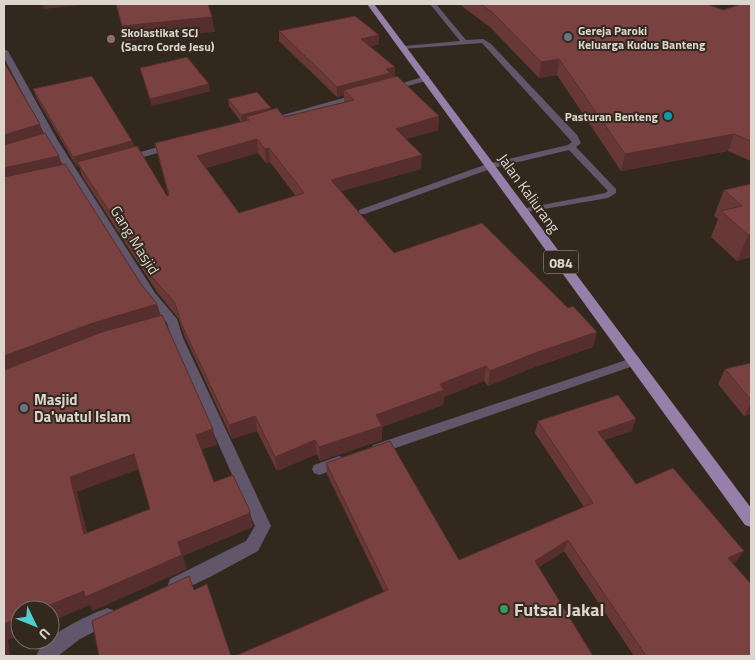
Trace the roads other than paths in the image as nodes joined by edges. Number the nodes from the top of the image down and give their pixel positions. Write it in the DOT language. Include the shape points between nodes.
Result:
graph roads {
  1 [pos="371,4"];
  2 [pos="433,4"];
  3 [pos="464,42"];
  4 [pos="404,48"];
  5 [pos="4,51"];
  6 [pos="426,78"];
  7 [pos="264,122"];
  8 [pos="178,145"];
  9 [pos="571,147"];
  10 [pos="112,163"];
  11 [pos="490,166"];
  12 [pos="524,211"];
  13 [pos="362,212"];
  14 [pos="634,361"];
  15 [pos="319,468"];
  16 [pos="751,520"];
  17 [pos="161,592"];
  18 [pos="118,611"];
  19 [pos="45,656"];
  1 -- 4 [label="main road, Jalan Kaliurang / 084"];
  2 -- 3 [label="lane"];
  3 -- 4 [label="lane"];
  3 -- 9 [label="lane" via="483,41 489,44 574,137 577,143"];
  4 -- 6 [label="main road, Jalan Kaliurang / 084"];
  5 -- 17 [label="street, Gang Masjid" via="48,143 74,173 177,338 263,526 252,546"];
  6 -- 7 [label="street"];
  6 -- 11 [label="main road, Jalan Kaliurang / 084"];
  8 -- 10 [label="street"];
  9 -- 11 [label="lane"];
  9 -- 12 [label="lane" via="613,190 608,195"];
  11 -- 12 [label="main road, Jalan Kaliurang / 084"];
  11 -- 13 [label="lane"];
  12 -- 14 [label="main road, Jalan Kaliurang / 084"];
  14 -- 15 [label="lane"];
  14 -- 16 [label="main road, Jalan Kaliurang / 084"];
  18 -- 19 [label="street" via="82,626"];
}
